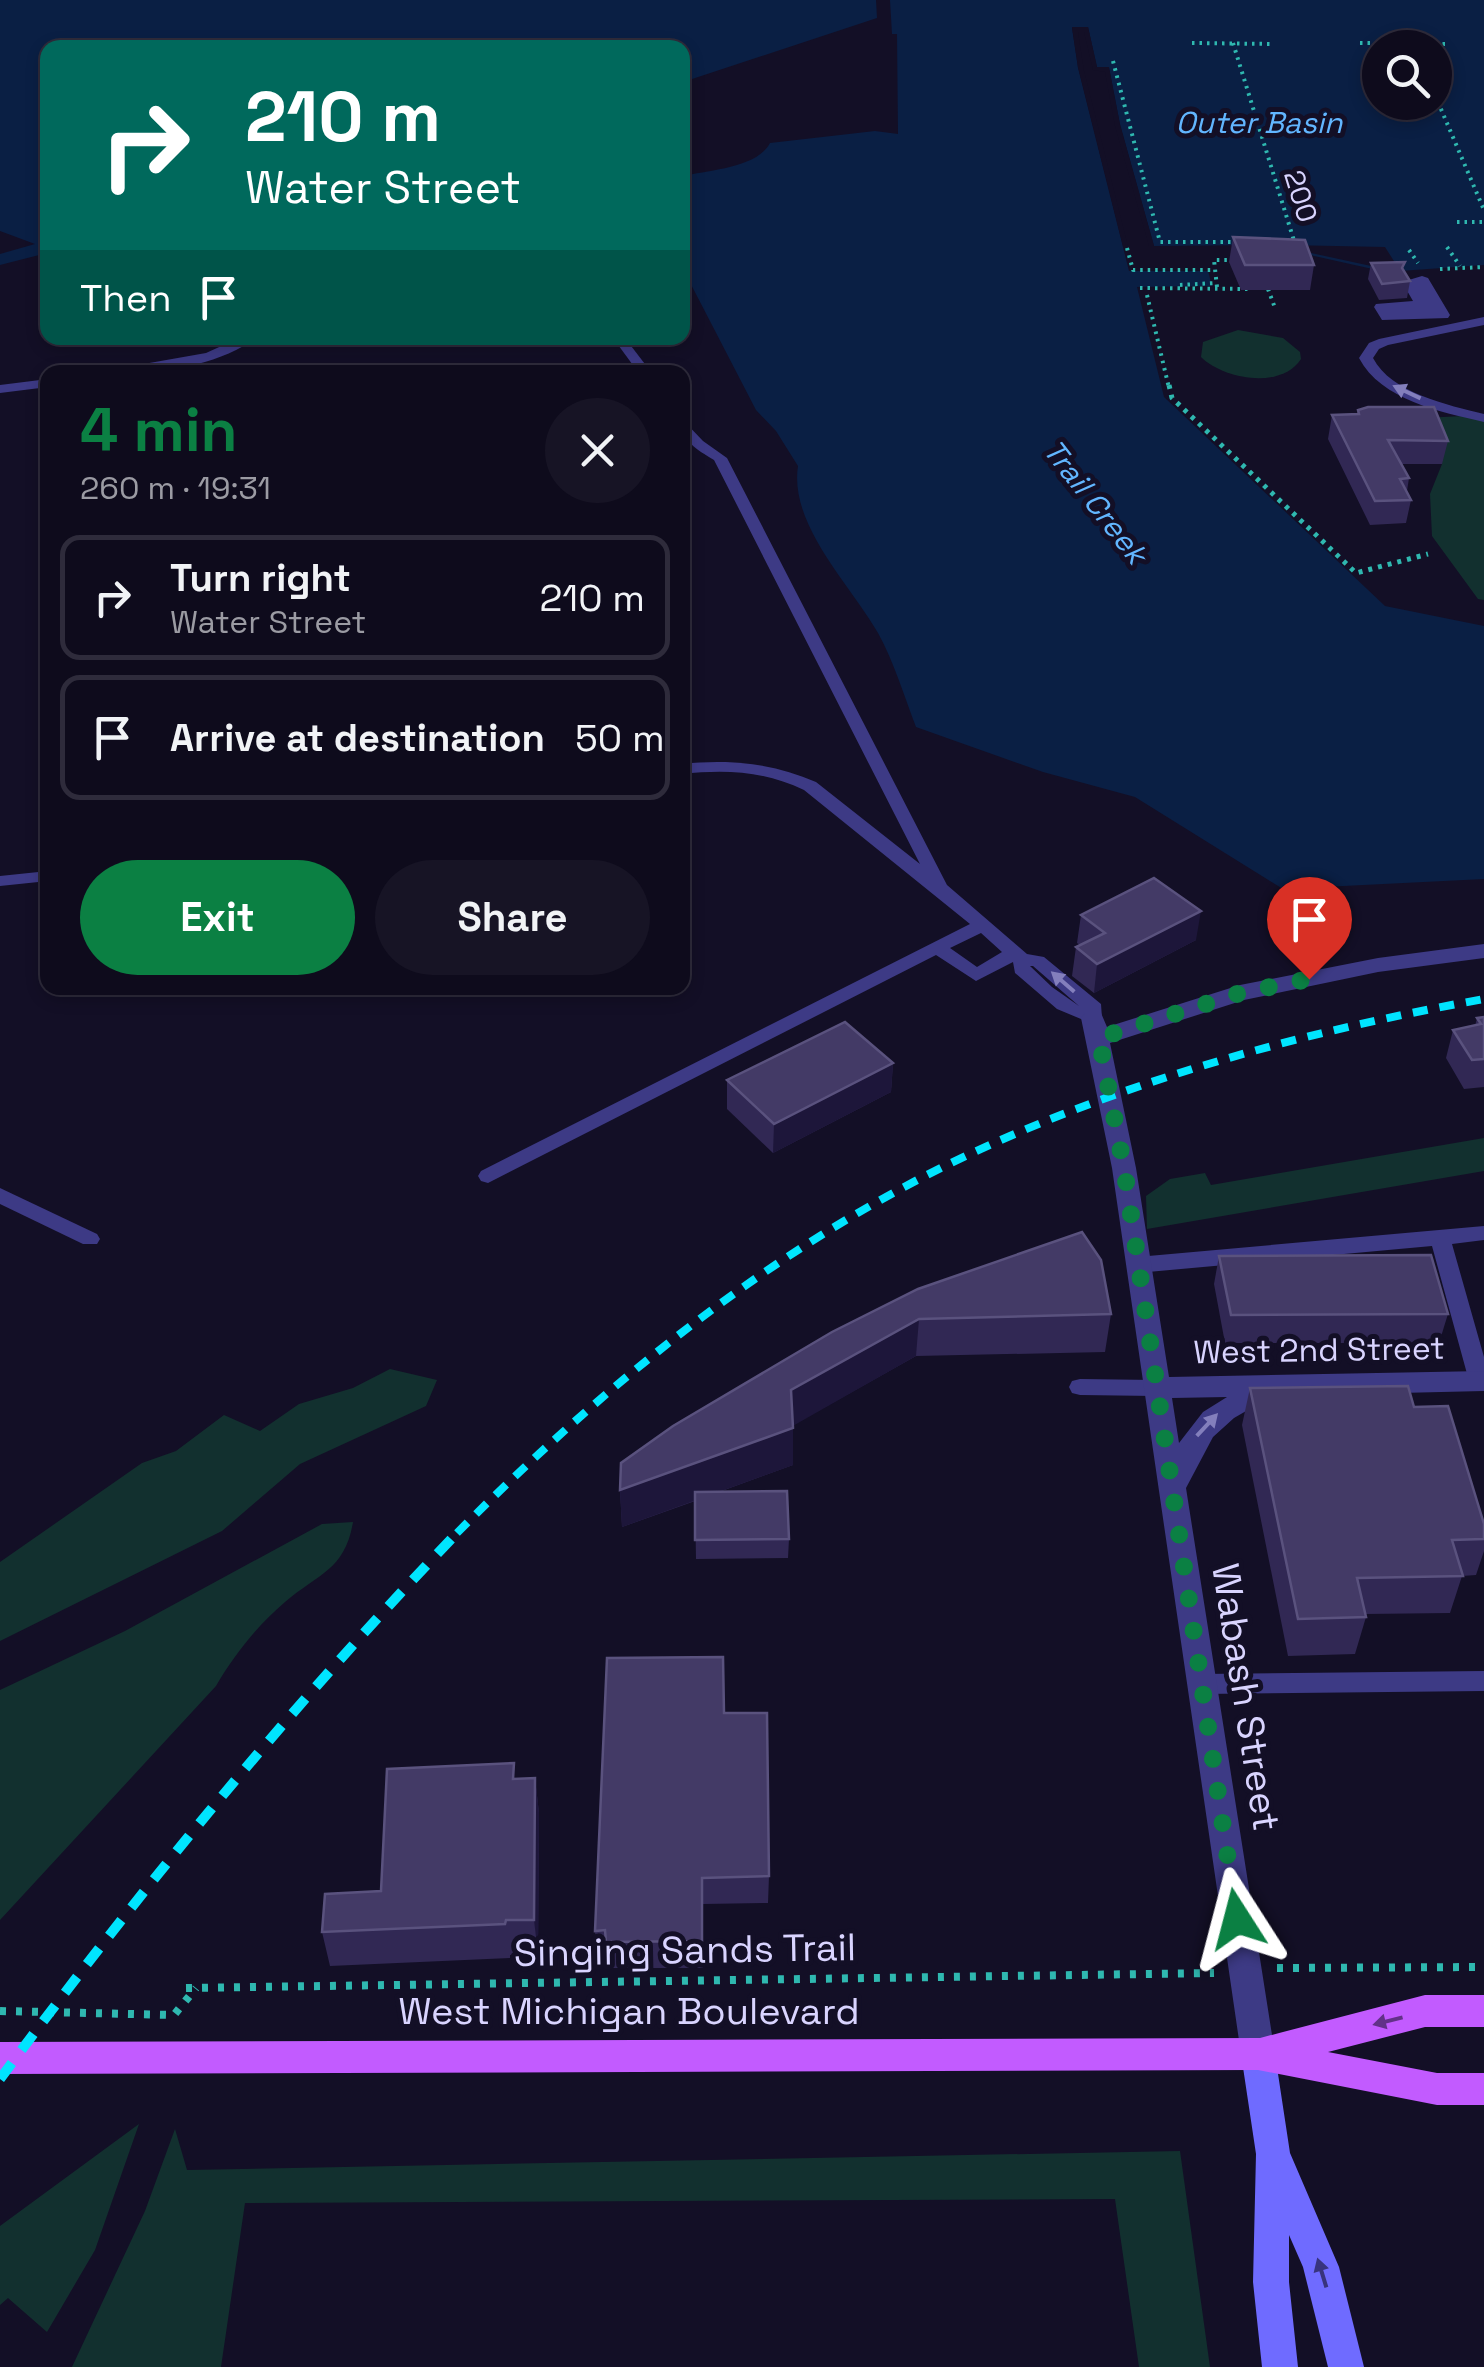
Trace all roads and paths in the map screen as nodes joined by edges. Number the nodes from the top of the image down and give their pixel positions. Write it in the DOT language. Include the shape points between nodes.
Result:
graph roads {
  1 [pos="1192,43"];
  2 [pos="1233,44"];
  3 [pos="1274,44"];
  4 [pos="1112,61"];
  5 [pos="1446,120"];
  6 [pos="1484,210"];
  7 [pos="1457,222"];
  8 [pos="1484,222"];
  9 [pos="1249,242"];
  10 [pos="1295,245"];
  11 [pos="1447,247"];
  12 [pos="1127,248"];
  13 [pos="1234,260"];
  14 [pos="1460,266"];
  15 [pos="1212,270"];
  16 [pos="1217,285"];
  17 [pos="1268,289"];
  18 [pos="1284,289"];
  19 [pos="1146,295"];
  20 [pos="1275,308"];
  21 [pos="1484,321"];
  22 [pos="234,345"];
  23 [pos="624,345"];
  24 [pos="160,365"];
  25 [pos="640,365"];
  26 [pos="40,387"];
  27 [pos="0,389"];
  28 [pos="1484,418"];
  29 [pos="690,434"];
  30 [pos="1428,554"];
  31 [pos="690,769"];
  32 [pos="40,877"];
  33 [pos="0,881"];
  34 [pos="942,890"];
  35 [pos="983,925"];
  36 [pos="937,948"];
  37 [pos="1484,951"];
  38 [pos="1018,956"];
  39 [pos="1096,1028"];
  40 [pos="488,1176"];
  41 [pos="0,1195"];
  42 [pos="1484,1234"];
  43 [pos="1440,1238"];
  44 [pos="90,1239"];
  45 [pos="1137,1265"];
  46 [pos="1482,1381"];
  47 [pos="1272,1387"];
  48 [pos="1080,1388"];
  49 [pos="1155,1388"];
  50 [pos="1171,1490"];
  51 [pos="1484,1681"];
  52 [pos="1201,1684"];
  53 [pos="1300,1967"];
  54 [pos="1484,1967"];
  55 [pos="1186,1974"];
  56 [pos="0,2011"];
  57 [pos="1484,2011"];
  58 [pos="1258,2054"];
  59 [pos="0,2058"];
  60 [pos="1484,2088"];
  61 [pos="1273,2154"];
  62 [pos="1280,2367"];
  63 [pos="1346,2367"];
  1 -- 2 [label="path"];
  2 -- 3 [label="path"];
  2 -- 10 [label="path, 200"];
  4 -- 9 [label="path" via="1160,242"];
  5 -- 6 [label="path"];
  7 -- 8 [label="path"];
  11 -- 14 [label="path"];
  12 -- 15 [label="path" via="1132,270"];
  13 -- 15 [label="path" via="1214,260"];
  15 -- 16 [label="path"];
  16 -- 16 [label="path" via="1192,283 1142,287"];
  16 -- 17 [label="path"];
  17 -- 18 [label="path"];
  17 -- 20 [label="path"];
  19 -- 30 [label="path" via="1172,398 1356,573"];
  28 -- 21 [label="lane, one-way" via="1394,386 1366,358 1384,342"];
  22 -- 24 [label="lane"];
  23 -- 25 [label="lane"];
  26 -- 27 [label="lane"];
  29 -- 34 [label="lane" via="720,458"];
  31 -- 34 [label="lane" via="787,774"];
  32 -- 33 [label="lane"];
  34 -- 35 [label="lane"];
  35 -- 36 [label="lane"];
  35 -- 38 [label="lane"];
  36 -- 38 [label="lane" via="976,975"];
  36 -- 40 [label="lane"];
  37 -- 39 [label="street" via="1378,964"];
  38 -- 39 [label="lane" via="1021,969"];
  39 -- 45 [label="street, Wabash Street"];
  41 -- 44 [label="lane"];
  42 -- 43 [label="lane"];
  43 -- 45 [label="lane"];
  43 -- 46 [label="lane"];
  45 -- 49 [label="street, Wabash Street"];
  46 -- 47 [label="street, West 2nd Street"];
  47 -- 49 [label="street, West 2nd Street"];
  50 -- 47 [label="street, one-way" via="1209,1418"];
  48 -- 49 [label="lane"];
  49 -- 50 [label="street, Wabash Street"];
  50 -- 52 [label="street, Wabash Street"];
  51 -- 52 [label="lane"];
  52 -- 58 [label="street, Wabash Street"];
  53 -- 54 [label="path"];
  55 -- 56 [label="path, Singing Sands Trail" via="191,1988 174,2015"];
  57 -- 58 [label="main road, West Michigan Boulevard, one-way" via="1424,2011"];
  58 -- 59 [label="main road, West Michigan Boulevard"];
  58 -- 60 [label="main road, West Michigan Boulevard" via="1436,2089"];
  58 -- 61 [label="street, Wabash Street"];
  61 -- 62 [label="street, Wabash Street" via="1271,2282"];
  63 -- 61 [label="street, Wabash Street, one-way" via="1321,2267"];
}
